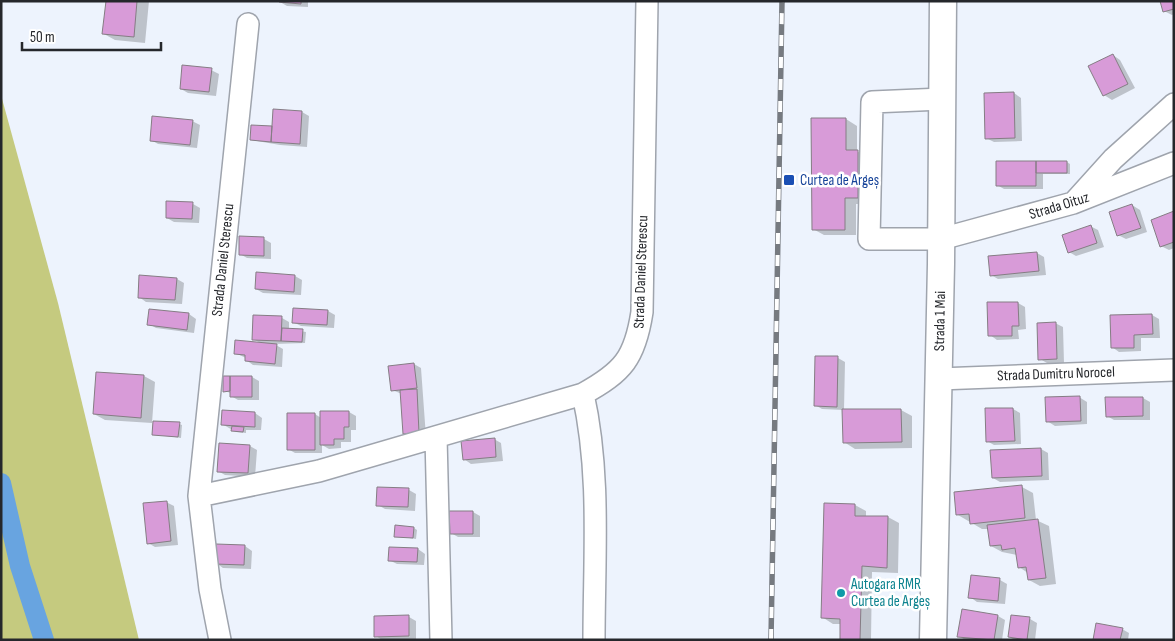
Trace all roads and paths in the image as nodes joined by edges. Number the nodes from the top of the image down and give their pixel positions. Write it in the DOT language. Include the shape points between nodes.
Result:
graph roads {
  1 [pos="647,1"];
  2 [pos="943,1"];
  3 [pos="248,24"];
  4 [pos="942,99"];
  5 [pos="1174,104"];
  6 [pos="1113,159"];
  7 [pos="1174,164"];
  8 [pos="1130,181"];
  9 [pos="1073,203"];
  10 [pos="941,239"];
  11 [pos="1174,370"];
  12 [pos="939,379"];
  13 [pos="583,394"];
  14 [pos="436,437"];
  15 [pos="199,496"];
  16 [pos="220,640"];
  17 [pos="441,640"];
  18 [pos="594,640"];
  19 [pos="933,640"];
  1 -- 13 [label="street, Strada Daniel Sterescu" via="642,312 638,338 625,364 606,381"];
  2 -- 4 [label="main road, Strada 1 Mai"];
  3 -- 15 [label="street, Strada Daniel Sterescu"];
  4 -- 10 [label="main road, Strada 1 Mai"];
  4 -- 10 [label="street, Strada Oituz" via="872,102 869,239"];
  5 -- 6 [label="street"];
  6 -- 8 [label="street"];
  6 -- 9 [label="street"];
  7 -- 8 [label="street, Strada Oituz"];
  8 -- 9 [label="street, Strada Oituz"];
  9 -- 10 [label="street, Strada Oituz"];
  10 -- 12 [label="main road, Strada 1 Mai"];
  11 -- 12 [label="street, Strada Dumitru Norocel"];
  12 -- 19 [label="main road, Strada 1 Mai"];
  13 -- 14 [label="street, Strada Daniel Sterescu"];
  13 -- 18 [label="street" via="594,475"];
  14 -- 15 [label="street, Strada Daniel Sterescu" via="319,471"];
  14 -- 17 [label="street"];
  15 -- 16 [label="street, Strada Daniel Sterescu" via="210,589"];
}
